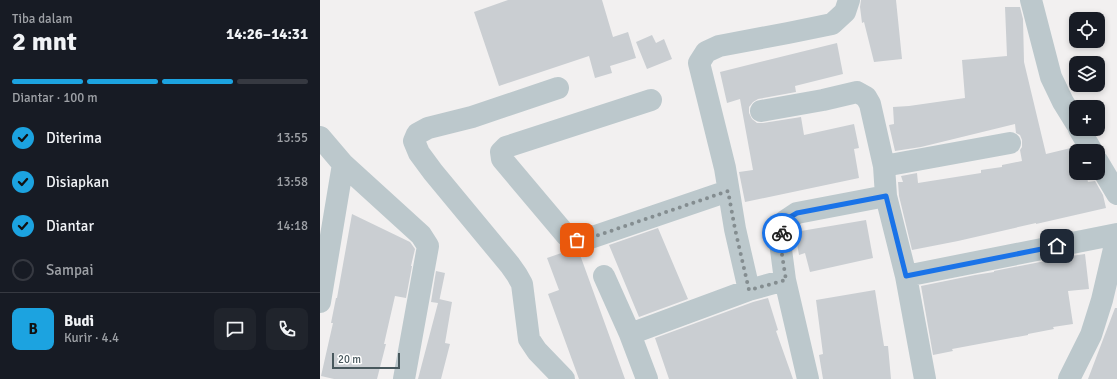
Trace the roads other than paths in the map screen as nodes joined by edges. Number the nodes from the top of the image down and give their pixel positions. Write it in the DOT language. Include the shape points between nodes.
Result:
graph roads {
  1 [pos="849,0"];
  2 [pos="1031,0"];
  3 [pos="558,88"];
  4 [pos="651,100"];
  5 [pos="762,111"];
  6 [pos="1069,112"];
  7 [pos="320,138"];
  8 [pos="1010,143"];
  9 [pos="343,164"];
  10 [pos="884,166"];
  11 [pos="1105,174"];
  12 [pos="728,191"];
  13 [pos="1117,194"];
  14 [pos="886,196"];
  15 [pos="1117,235"];
  16 [pos="604,276"];
  17 [pos="906,276"];
  18 [pos="786,280"];
  19 [pos="749,290"];
  20 [pos="320,302"];
  21 [pos="630,334"];
  22 [pos="404,379"];
  23 [pos="564,379"];
  24 [pos="647,379"];
  25 [pos="808,379"];
  26 [pos="925,379"];
  27 [pos="1069,379"];
  1 -- 12 [label="street" via="845,12 832,24 719,46 706,52 699,63 725,168"];
  2 -- 6 [label="street" via="1050,77"];
  3 -- 23 [label="street" via="472,117 428,128 417,134 414,141 418,154 518,275 522,284 529,339"];
  4 -- 12 [label="street" via="506,148 501,152 502,159 566,235 577,240 587,239"];
  5 -- 10 [label="street" via="857,92 866,97 870,104"];
  7 -- 9 [label="street"];
  8 -- 10 [label="street"];
  9 -- 20 [label="street"];
  9 -- 22 [label="street" via="421,235 428,246"];
  10 -- 14 [label="street"];
  11 -- 13 [label="street"];
  12 -- 19 [label="street"];
  14 -- 17 [label="street"];
  14 -- 18 [label="street" via="797,213 785,220 780,242"];
  15 -- 17 [label="street"];
  15 -- 27 [label="street" via="1091,335"];
  16 -- 21 [label="street"];
  17 -- 26 [label="street"];
  18 -- 19 [label="street"];
  18 -- 25 [label="street"];
  19 -- 21 [label="street"];
  21 -- 24 [label="street"];
}
